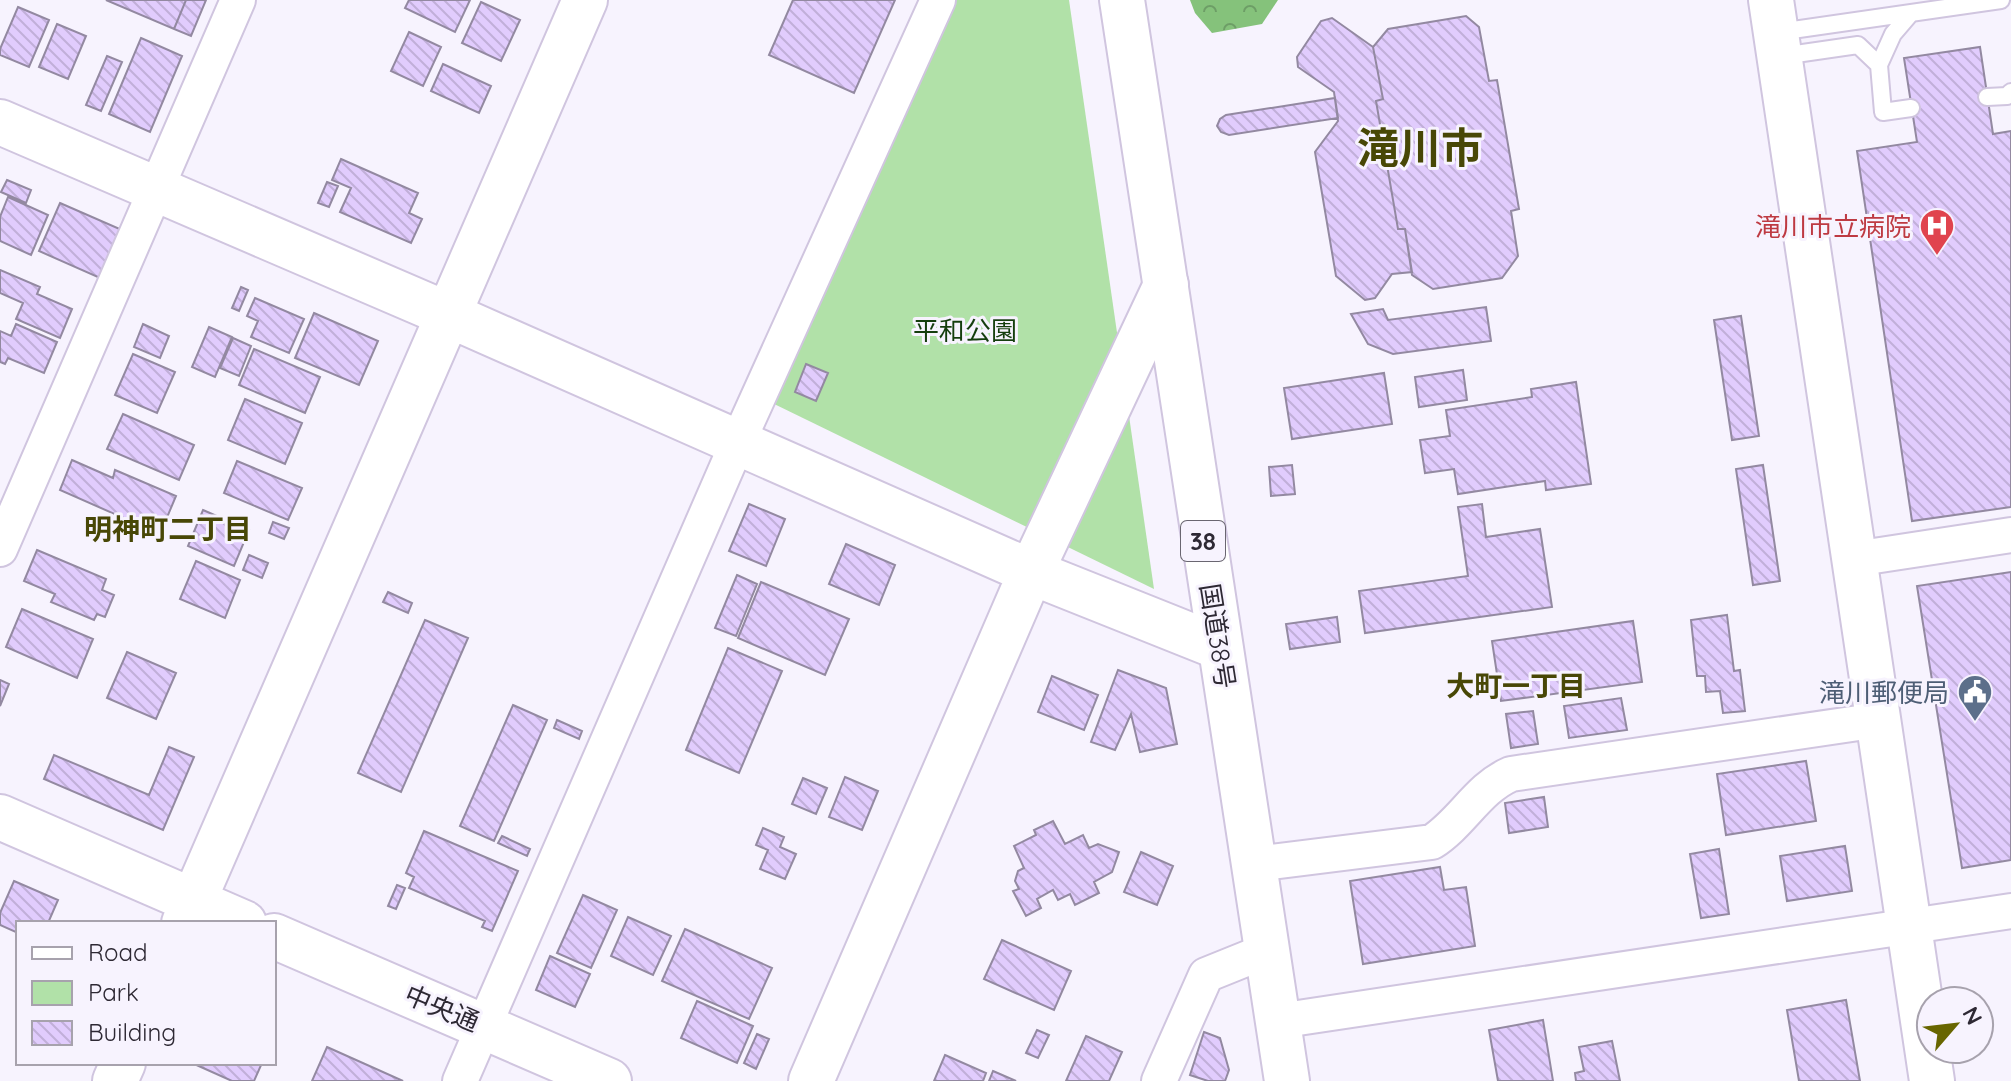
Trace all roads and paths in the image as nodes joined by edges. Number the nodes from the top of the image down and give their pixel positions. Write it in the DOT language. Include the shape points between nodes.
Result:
graph roads {
  1 [pos="238,0"];
  2 [pos="585,0"];
  3 [pos="938,0"];
  4 [pos="1122,0"];
  5 [pos="2001,0"];
  6 [pos="2010,0"];
  7 [pos="2011,9"];
  8 [pos="1911,13"];
  9 [pos="1776,30"];
  10 [pos="1879,65"];
  11 [pos="2011,92"];
  12 [pos="1987,97"];
  13 [pos="1911,108"];
  14 [pos="0,122"];
  15 [pos="156,190"];
  16 [pos="1166,285"];
  17 [pos="449,315"];
  18 [pos="737,444"];
  19 [pos="2011,535"];
  20 [pos="0,549"];
  21 [pos="1854,559"];
  22 [pos="1031,572"];
  23 [pos="1219,647"];
  24 [pos="1879,720"];
  25 [pos="0,817"];
  26 [pos="1254,864"];
  27 [pos="2011,911"];
  28 [pos="189,912"];
  29 [pos="234,921"];
  30 [pos="1909,926"];
  31 [pos="276,937"];
  32 [pos="1268,950"];
  33 [pos="1278,1021"];
  34 [pos="484,1026"];
  35 [pos="460,1081"];
  36 [pos="609,1081"];
  37 [pos="811,1081"];
  38 [pos="1159,1081"];
  39 [pos="1287,1081"];
  40 [pos="1932,1081"];
  1 -- 15 [label="street"];
  2 -- 17 [label="main road"];
  3 -- 18 [label="street"];
  4 -- 16 [label="main road, 国道38号 / 38"];
  5 -- 8 [label="lane"];
  6 -- 7 [label="lane"];
  8 -- 9 [label="lane"];
  8 -- 10 [label="lane" via="1893,34"];
  9 -- 10 [label="lane" via="1858,45"];
  9 -- 21 [label="main road"];
  10 -- 13 [label="lane" via="1883,112"];
  11 -- 12 [label="lane"];
  14 -- 15 [label="main road"];
  15 -- 17 [label="main road"];
  15 -- 20 [label="street"];
  16 -- 22 [label="main road"];
  16 -- 23 [label="main road, 国道38号 / 38"];
  17 -- 18 [label="main road"];
  17 -- 28 [label="main road"];
  18 -- 22 [label="main road"];
  18 -- 34 [label="street"];
  19 -- 21 [label="street"];
  21 -- 24 [label="main road"];
  22 -- 23 [label="main road"];
  22 -- 37 [label="main road"];
  23 -- 26 [label="main road, 国道38号 / 38"];
  24 -- 26 [label="street" via="1511,774 1495,780 1432,842"];
  24 -- 30 [label="main road"];
  25 -- 28 [label="main road"];
  26 -- 32 [label="main road, 国道38号 / 38"];
  27 -- 30 [label="street"];
  28 -- 29 [label="main road"];
  30 -- 33 [label="street"];
  30 -- 40 [label="main road"];
  31 -- 34 [label="main road, 中央通"];
  32 -- 33 [label="main road, 国道38号 / 38"];
  32 -- 38 [label="street" via="1206,975"];
  33 -- 39 [label="main road, 国道38号 / 38"];
  34 -- 35 [label="street"];
  34 -- 36 [label="main road, 中央通"];
}
